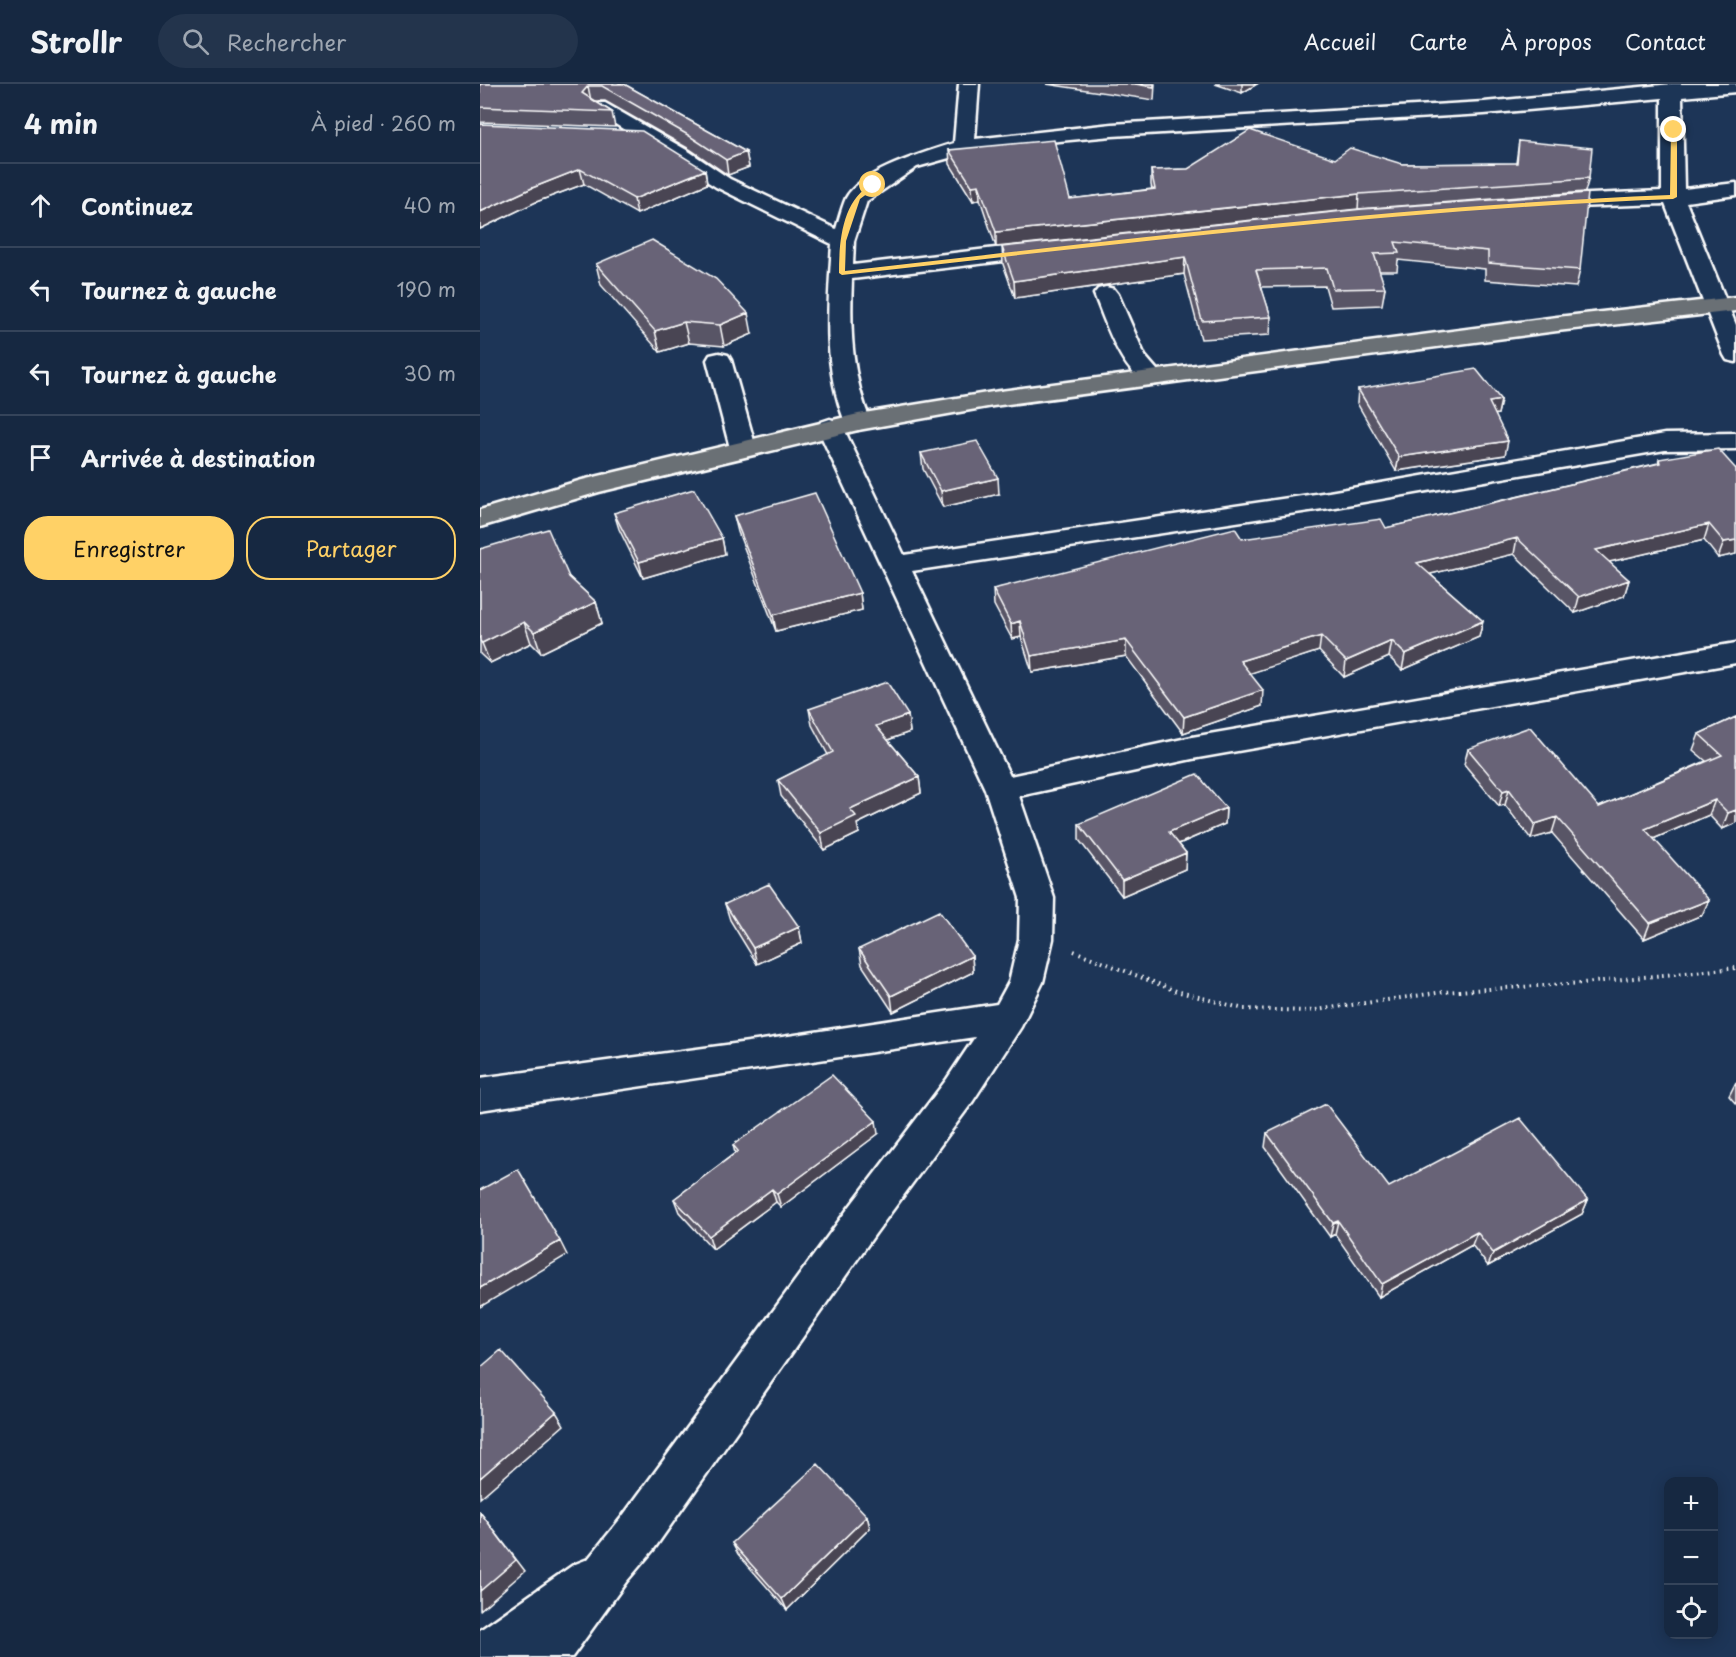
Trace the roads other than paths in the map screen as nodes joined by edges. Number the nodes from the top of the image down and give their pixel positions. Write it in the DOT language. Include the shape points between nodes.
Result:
graph roads {
  1 [pos="969,84"];
  2 [pos="1736,86"];
  3 [pos="1672,90"];
  4 [pos="598,107"];
  5 [pos="614,137"];
  6 [pos="650,137"];
  7 [pos="964,147"];
  8 [pos="1736,189"];
  9 [pos="1673,197"];
  10 [pos="1523,203"];
  11 [pos="843,241"];
  12 [pos="1066,247"];
  13 [pos="842,273"];
  14 [pos="1106,294"];
  15 [pos="1726,305"];
  16 [pos="1736,354"];
  17 [pos="719,360"];
  18 [pos="1152,378"];
  19 [pos="844,424"];
  20 [pos="1736,441"];
  21 [pos="743,448"];
  22 [pos="480,519"];
  23 [pos="896,565"];
  24 [pos="1736,653"];
  25 [pos="1001,789"];
  26 [pos="1008,1017"];
  27 [pos="480,1094"];
  28 [pos="610,1566"];
  29 [pos="481,1657"];
  30 [pos="544,1657"];
  1 -- 7 [label="street"];
  2 -- 3 [label="street"];
  3 -- 7 [label="street" via="1439,111 1102,131"];
  3 -- 9 [label="street"];
  4 -- 6 [label="street"];
  5 -- 6 [label="street"];
  6 -- 11 [label="street" via="723,183"];
  7 -- 11 [label="street" via="910,164 873,185 857,198"];
  8 -- 9 [label="street"];
  9 -- 10 [label="street"];
  9 -- 15 [label="street"];
  11 -- 13 [label="street"];
  12 -- 13 [label="street"];
  13 -- 19 [label="street" via="839,338"];
  14 -- 18 [label="street" via="1134,358"];
  15 -- 16 [label="street"];
  15 -- 18 [label="main road"];
  17 -- 21 [label="street"];
  18 -- 19 [label="main road"];
  19 -- 21 [label="main road"];
  19 -- 23 [label="street" via="868,513"];
  20 -- 23 [label="street" via="1665,442 1329,500"];
  21 -- 22 [label="main road"];
  23 -- 25 [label="street"];
  24 -- 25 [label="street" via="1192,748"];
  25 -- 26 [label="street" via="1037,898 1036,939 1026,982"];
  26 -- 27 [label="street"];
  26 -- 28 [label="street" via="960,1090 638,1533"];
  28 -- 29 [label="street"];
  28 -- 30 [label="street"];
}
